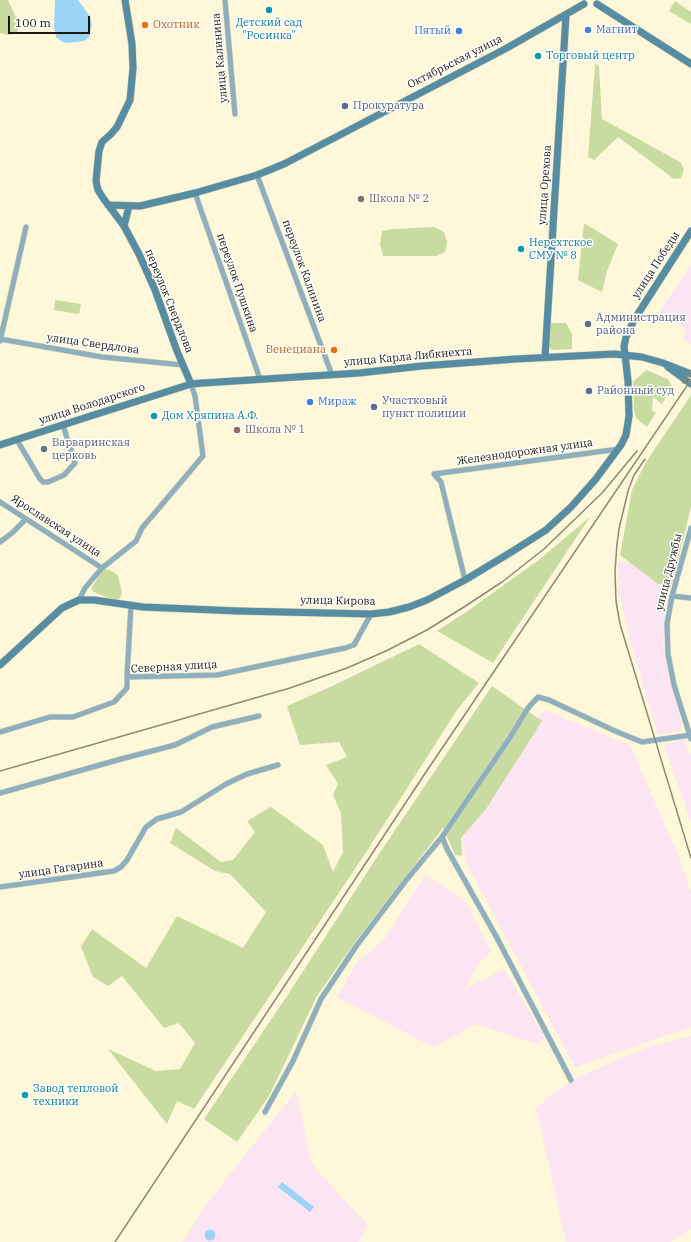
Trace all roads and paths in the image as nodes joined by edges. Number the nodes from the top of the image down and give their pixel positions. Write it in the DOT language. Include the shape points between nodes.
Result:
graph roads {
  1 [pos="125,0"];
  2 [pos="225,0"];
  3 [pos="598,1"];
  4 [pos="583,2"];
  5 [pos="566,15"];
  6 [pos="691,64"];
  7 [pos="235,114"];
  8 [pos="258,175"];
  9 [pos="195,193"];
  10 [pos="108,205"];
  11 [pos="129,206"];
  12 [pos="124,226"];
  13 [pos="26,227"];
  14 [pos="691,231"];
  15 [pos="0,340"];
  16 [pos="626,355"];
  17 [pos="545,357"];
  18 [pos="663,363"];
  19 [pos="183,365"];
  20 [pos="691,374"];
  21 [pos="332,375"];
  22 [pos="260,379"];
  23 [pos="191,384"];
  24 [pos="691,384"];
  25 [pos="63,425"];
  26 [pos="18,440"];
  27 [pos="0,445"];
  28 [pos="619,449"];
  29 [pos="0,502"];
  30 [pos="26,519"];
  31 [pos="691,528"];
  32 [pos="0,542"];
  33 [pos="102,568"];
  34 [pos="465,580"];
  35 [pos="672,596"];
  36 [pos="691,598"];
  37 [pos="78,600"];
  38 [pos="131,606"];
  39 [pos="372,614"];
  40 [pos="0,665"];
  41 [pos="127,677"];
  42 [pos="259,716"];
  43 [pos="0,732"];
  44 [pos="690,736"];
  45 [pos="278,765"];
  46 [pos="0,792"];
  47 [pos="442,837"];
  48 [pos="0,887"];
  49 [pos="571,1080"];
  50 [pos="265,1112"];
  1 -- 10 [label="street, переулок Свердлова" via="132,44 130,100 117,127 102,142 96,181 98,190"];
  2 -- 7 [label="street, улица Калинина"];
  3 -- 4 [label="street" via="590,7"];
  3 -- 6 [label="street"];
  4 -- 5 [label="street, Октябрьская улица"];
  5 -- 8 [label="street, Октябрьская улица" via="284,164"];
  5 -- 17 [label="street, улица Орехова"];
  8 -- 9 [label="street, Октябрьская улица"];
  8 -- 21 [label="street, переулок Калинина"];
  9 -- 11 [label="street, Октябрьская улица" via="140,206"];
  9 -- 22 [label="street, переулок Пушкина"];
  10 -- 11 [label="street, Октябрьская улица"];
  10 -- 12 [label="street, переулок Свердлова"];
  11 -- 12 [label="street"];
  12 -- 19 [label="street, переулок Свердлова" via="155,290"];
  13 -- 15 [label="street"];
  14 -- 16 [label="street, улица Победы" via="629,329 625,340"];
  15 -- 19 [label="street, улица Свердлова" via="102,357"];
  16 -- 17 [label="street, улица Карла Либкнехта"];
  16 -- 18 [label="street, улица Карла Либкнехта"];
  16 -- 28 [label="street, улица Кирова" via="629,416 626,435"];
  17 -- 21 [label="street, улица Карла Либкнехта"];
  18 -- 20 [label="street, улица Карла Либкнехта"];
  18 -- 24 [label="street"];
  19 -- 23 [label="street, переулок Свердлова"];
  21 -- 22 [label="street, улица Карла Либкнехта"];
  22 -- 23 [label="street, улица Карла Либкнехта"];
  23 -- 25 [label="street, улица Володарского"];
  23 -- 33 [label="street" via="195,396 202,456 142,528 136,541"];
  25 -- 26 [label="street, улица Володарского"];
  25 -- 26 [label="street" via="74,463 64,475 48,482 40,479"];
  26 -- 27 [label="street, улица Володарского"];
  28 -- 34 [label="street, улица Кирова" via="571,507 546,530"];
  28 -- 34 [label="street, Железнодорожная улица" via="434,474 441,482"];
  29 -- 30 [label="street, Ярославская улица"];
  30 -- 32 [label="street"];
  30 -- 33 [label="street, Ярославская улица"];
  31 -- 35 [label="street, улица Дружбы"];
  33 -- 37 [label="street"];
  34 -- 39 [label="street, улица Кирова" via="409,607"];
  35 -- 36 [label="street"];
  35 -- 44 [label="street, улица Дружбы" via="667,624 668,654 674,685"];
  37 -- 38 [label="street, улица Кирова"];
  37 -- 40 [label="street" via="62,608"];
  38 -- 39 [label="street, улица Кирова"];
  38 -- 41 [label="street"];
  39 -- 41 [label="street, Северная улица" via="354,645 345,648 217,675"];
  41 -- 43 [label="street, Северная улица" via="127,688 114,702 74,717 50,717"];
  42 -- 46 [label="street" via="212,727 175,745"];
  44 -- 47 [label="street" via="642,742 538,697 528,708"];
  45 -- 48 [label="street, улица Гагарина" via="247,774 181,812 157,819 146,827 127,860 114,871"];
  47 -- 49 [label="street"];
  47 -- 50 [label="street" via="357,945 324,996"];
}
